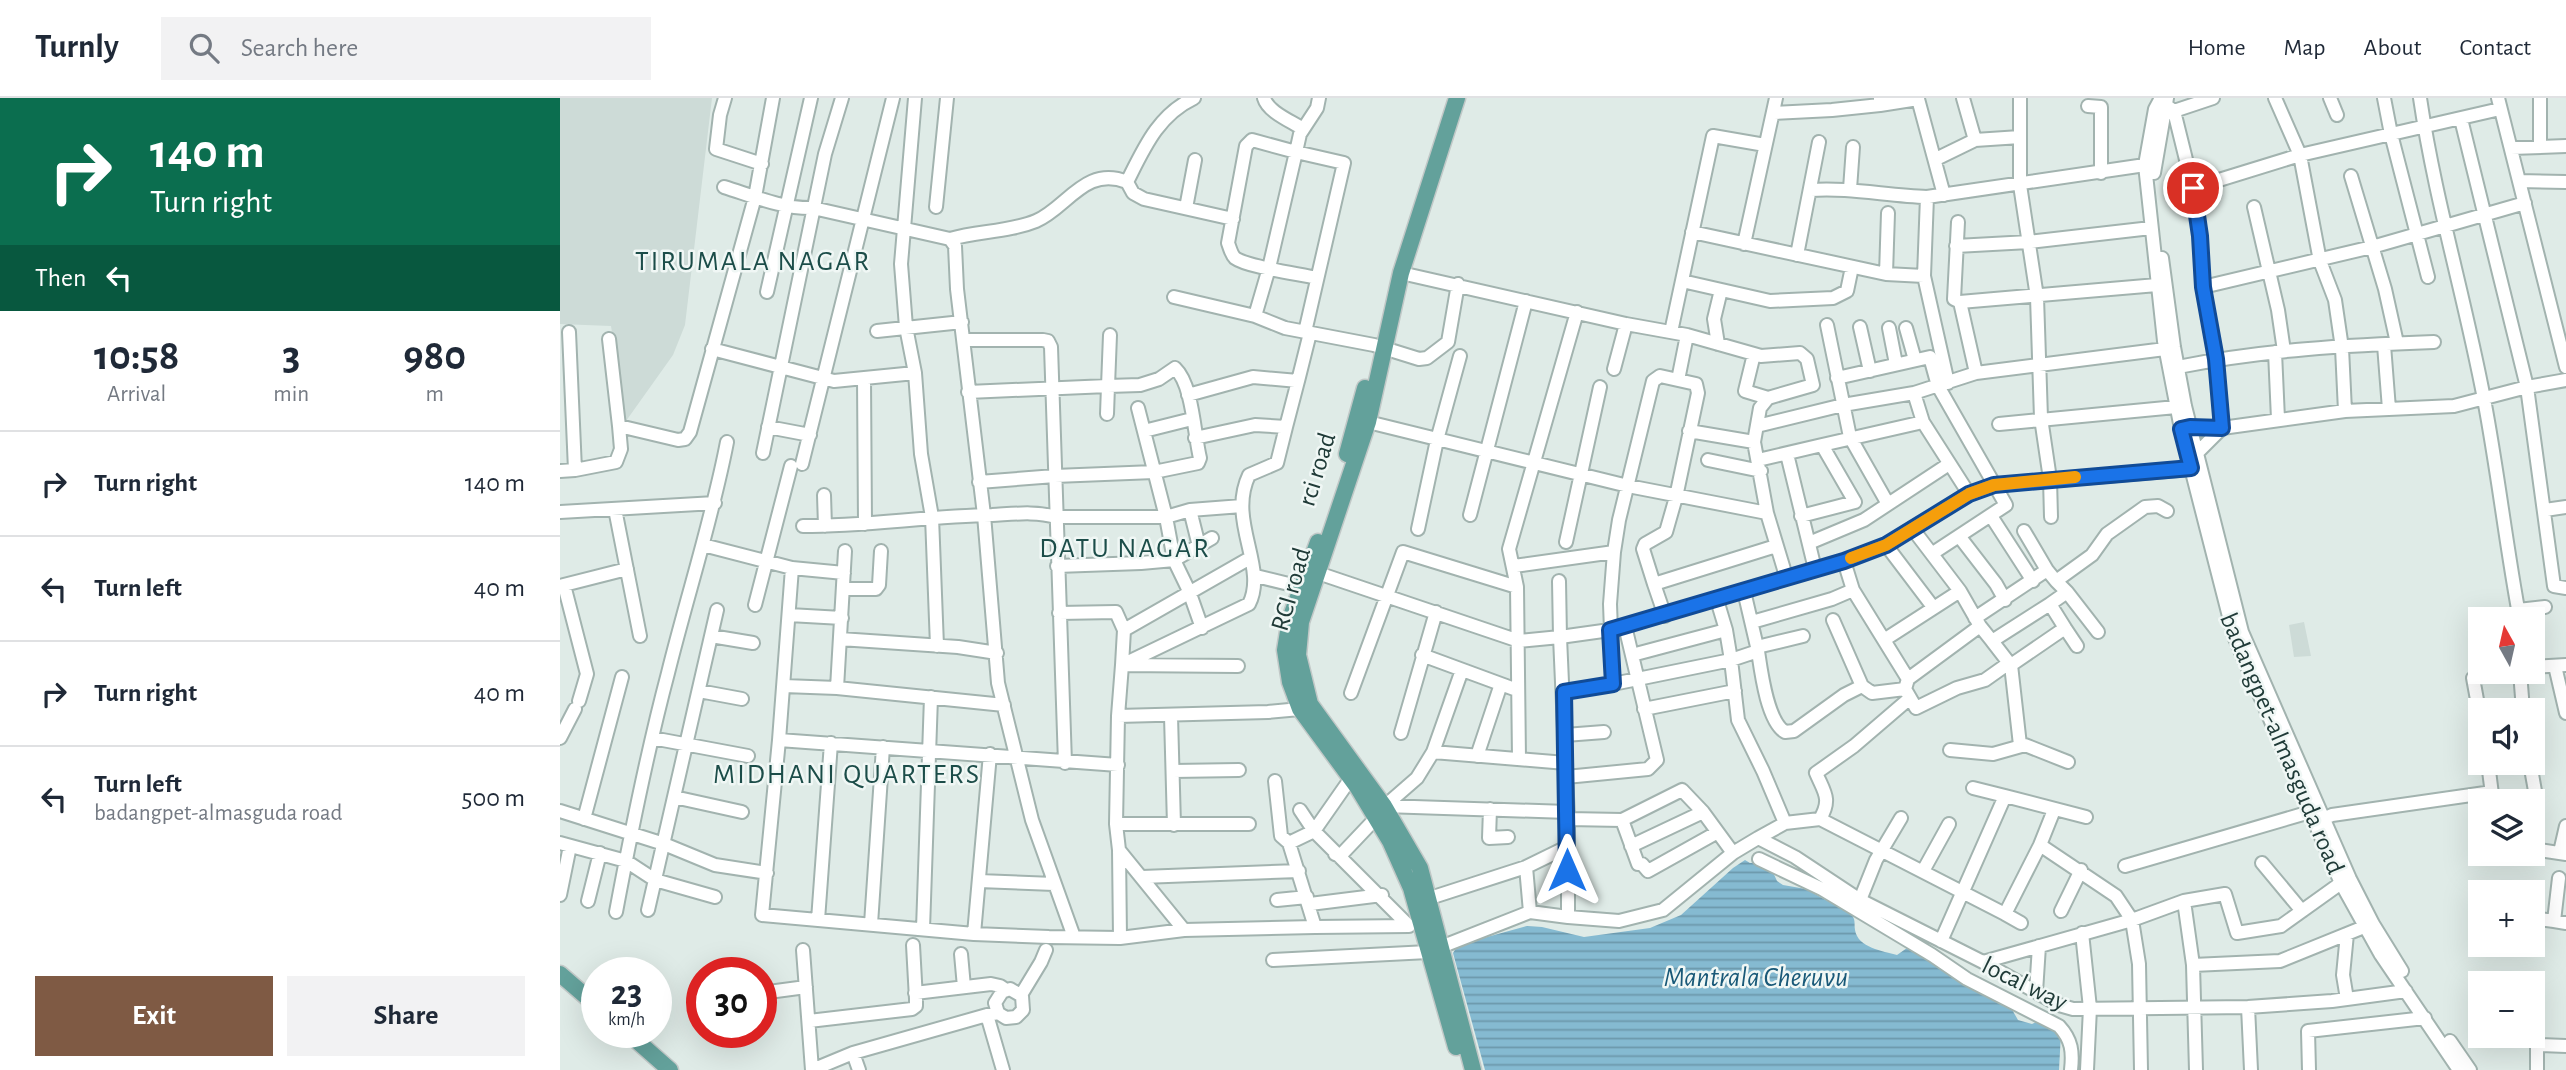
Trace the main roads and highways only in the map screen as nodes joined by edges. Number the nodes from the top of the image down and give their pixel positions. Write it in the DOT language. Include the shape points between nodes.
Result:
graph roads {
  1 [pos="1446,98"];
  2 [pos="1457,98"];
  3 [pos="1379,346"];
  4 [pos="1305,706"];
  5 [pos="1382,809"];
  6 [pos="1435,949"];
  7 [pos="560,974"];
  8 [pos="581,992"];
  9 [pos="645,1048"];
  10 [pos="670,1070"];
  11 [pos="1462,1070"];
  12 [pos="1473,1070"];
  1 -- 3 [label="main road, rci road" via="1392,270"];
  2 -- 3 [label="main road, RCI road"];
  3 -- 4 [label="main road, RCI road" via="1368,422 1301,622 1298,655"];
  3 -- 4 [label="main road, rci road" via="1331,509 1290,620 1285,650 1290,682"];
  4 -- 5 [label="main road, RCI road"];
  4 -- 5 [label="main road, rci road" via="1351,778"];
  5 -- 6 [label="main road, rci road" via="1390,841"];
  5 -- 6 [label="main road, RCI road" via="1420,868 1430,898"];
  6 -- 11 [label="main road, rci road"];
  6 -- 12 [label="main road, RCI road"];
  7 -- 8 [label="main road"];
  9 -- 10 [label="main road"];
}
